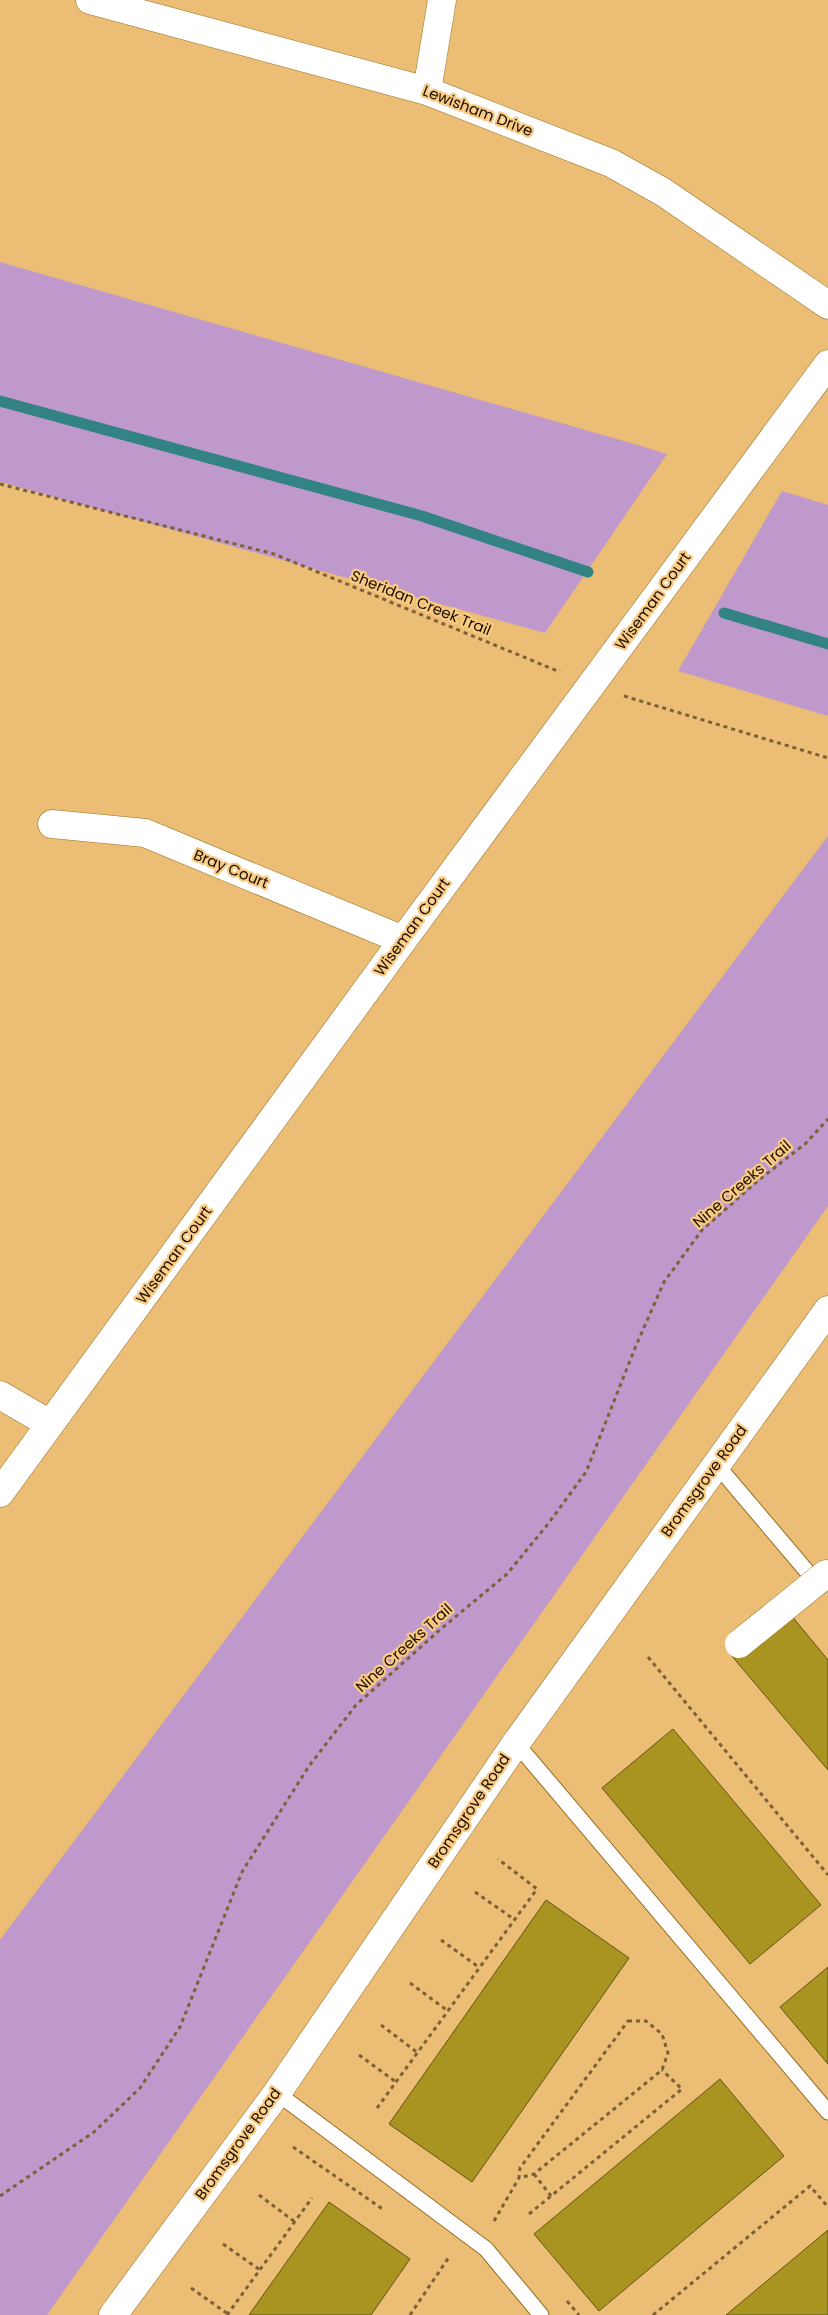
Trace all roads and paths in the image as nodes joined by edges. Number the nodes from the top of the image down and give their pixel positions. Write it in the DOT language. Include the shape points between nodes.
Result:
graph roads {
  1 [pos="90,0"];
  2 [pos="442,0"];
  3 [pos="427,91"];
  4 [pos="828,305"];
  5 [pos="828,364"];
  6 [pos="0,484"];
  7 [pos="591,685"];
  8 [pos="828,758"];
  9 [pos="52,824"];
  10 [pos="403,940"];
  11 [pos="828,1119"];
  12 [pos="828,1310"];
  13 [pos="0,1396"];
  14 [pos="50,1424"];
  15 [pos="716,1464"];
  16 [pos="0,1493"];
  17 [pos="819,1576"];
  18 [pos="739,1644"];
  19 [pos="648,1657"];
  20 [pos="516,1743"];
  21 [pos="498,1859"];
  22 [pos="828,1875"];
  23 [pos="475,1892"];
  24 [pos="515,1920"];
  25 [pos="441,1940"];
  26 [pos="480,1968"];
  27 [pos="410,1983"];
  28 [pos="448,2011"];
  29 [pos="381,2025"];
  30 [pos="418,2053"];
  31 [pos="359,2056"];
  32 [pos="662,2070"];
  33 [pos="396,2082"];
  34 [pos="276,2093"];
  35 [pos="377,2108"];
  36 [pos="828,2112"];
  37 [pos="293,2147"];
  38 [pos="534,2174"];
  39 [pos="519,2178"];
  40 [pos="258,2195"];
  41 [pos="0,2196"];
  42 [pos="551,2196"];
  43 [pos="312,2198"];
  44 [pos="828,2207"];
  45 [pos="388,2214"];
  46 [pos="529,2214"];
  47 [pos="295,2222"];
  48 [pos="500,2228"];
  49 [pos="223,2244"];
  50 [pos="442,2252"];
  51 [pos="449,2257"];
  52 [pos="456,2262"];
  53 [pos="260,2270"];
  54 [pos="191,2288"];
  55 [pos="566,2300"];
  56 [pos="227,2314"];
  57 [pos="113,2315"];
  58 [pos="410,2315"];
  59 [pos="541,2315"];
  60 [pos="578,2315"];
  61 [pos="653,2315"];
  1 -- 3 [label="street, Lewisham Drive"];
  2 -- 3 [label="street"];
  3 -- 4 [label="street, Lewisham Drive" via="611,163 663,192"];
  5 -- 7 [label="street, Wiseman Court"];
  6 -- 7 [label="path, Sheridan Creek Trail" via="274,554"];
  7 -- 8 [label="path, Sheridan Creek Trail"];
  7 -- 10 [label="street, Wiseman Court"];
  9 -- 10 [label="street, Bray Court" via="144,833"];
  10 -- 14 [label="street, Wiseman Court"];
  11 -- 41 [label="path, Nine Creeks Trail" via="805,1144 702,1230 664,1282 586,1472 548,1524 507,1574 356,1705 308,1766 242,1872 180,2026 140,2088 94,2132"];
  12 -- 15 [label="street, Bromsgrove Road"];
  13 -- 14 [label="street"];
  14 -- 16 [label="street, Wiseman Court"];
  15 -- 17 [label="lane"];
  15 -- 20 [label="street, Bromsgrove Road"];
  17 -- 18 [label="street, bridge" via="826,1574"];
  19 -- 22 [label="path"];
  20 -- 34 [label="street, Bromsgrove Road"];
  20 -- 36 [label="lane"];
  21 -- 24 [label="path" via="537,1888"];
  23 -- 24 [label="path"];
  24 -- 26 [label="path"];
  25 -- 26 [label="path"];
  26 -- 28 [label="path"];
  27 -- 28 [label="path"];
  28 -- 30 [label="path"];
  29 -- 30 [label="path"];
  30 -- 33 [label="path"];
  31 -- 33 [label="path"];
  32 -- 38 [label="path"];
  32 -- 39 [label="path" via="668,2053 662,2034 646,2021 628,2021 520,2168"];
  32 -- 42 [label="path" via="682,2090"];
  33 -- 35 [label="path"];
  34 -- 57 [label="street, Bromsgrove Road"];
  34 -- 59 [label="lane" via="486,2250"];
  37 -- 45 [label="path"];
  38 -- 39 [label="path"];
  38 -- 42 [label="path"];
  39 -- 48 [label="path" via="494,2222"];
  40 -- 47 [label="path"];
  42 -- 46 [label="path"];
  43 -- 47 [label="path"];
  44 -- 61 [label="path" via="810,2186"];
  47 -- 53 [label="path"];
  49 -- 53 [label="path"];
  50 -- 51 [label="path"];
  51 -- 52 [label="path"];
  51 -- 58 [label="path"];
  53 -- 56 [label="path"];
  54 -- 56 [label="path"];
  55 -- 60 [label="path"];
}
